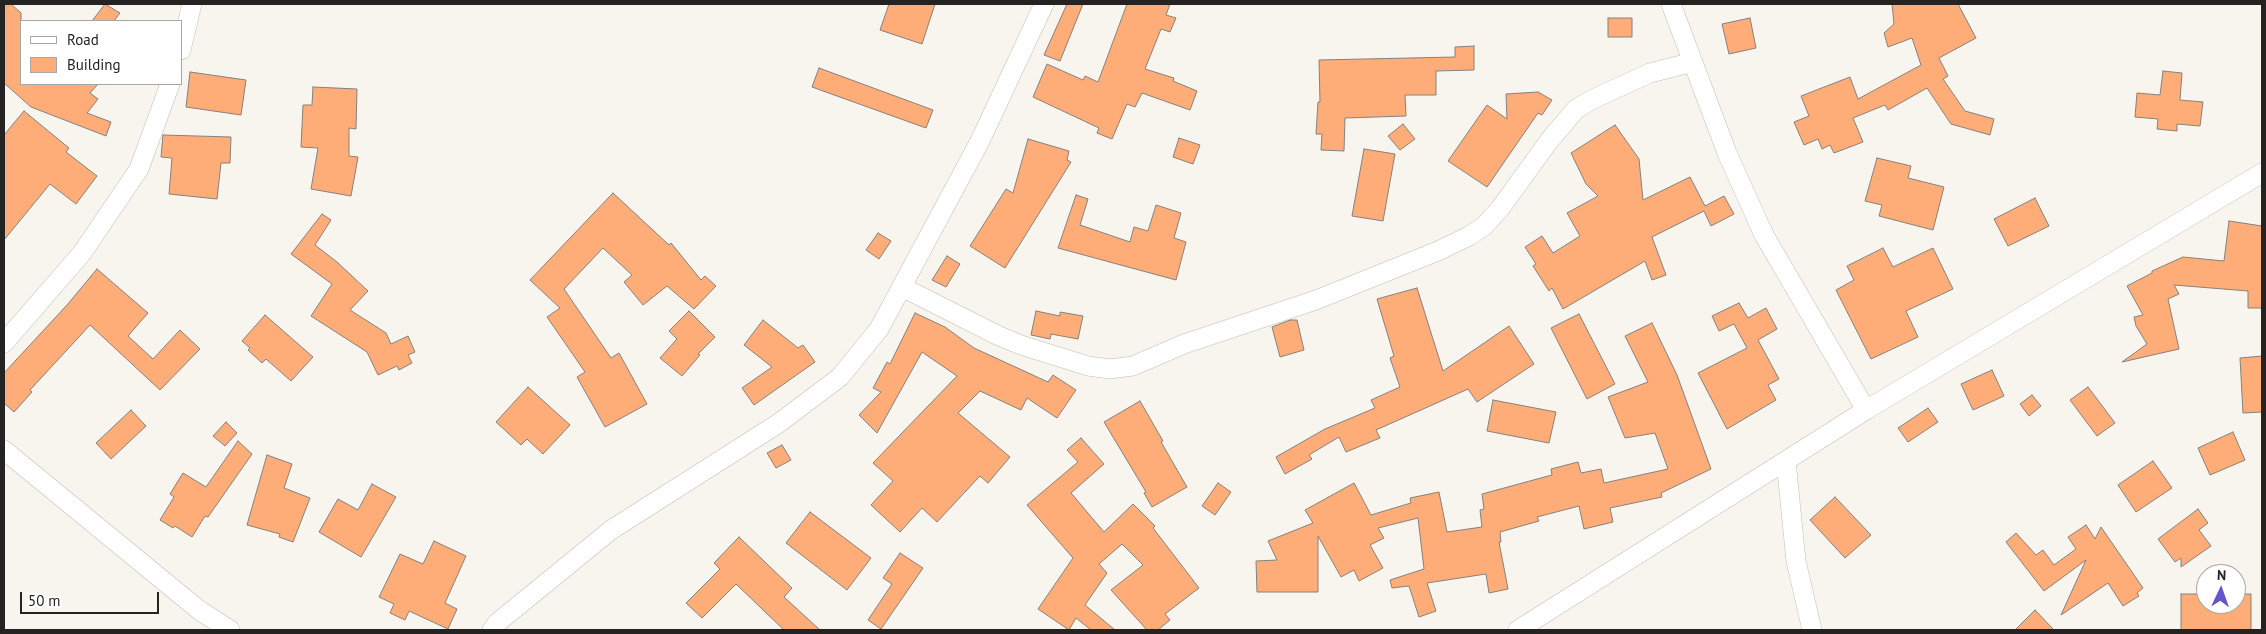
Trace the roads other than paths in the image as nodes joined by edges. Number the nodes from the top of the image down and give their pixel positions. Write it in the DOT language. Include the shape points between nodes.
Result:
graph roads {
  1 [pos="192,4"];
  2 [pos="1044,4"];
  3 [pos="1671,4"];
  4 [pos="182,46"];
  5 [pos="1693,62"];
  6 [pos="170,85"];
  7 [pos="2262,173"];
  8 [pos="902,286"];
  9 [pos="4,343"];
  10 [pos="1866,410"];
  11 [pos="4,450"];
  12 [pos="1786,461"];
  13 [pos="230,630"];
  14 [pos="492,630"];
  15 [pos="1518,630"];
  16 [pos="1812,630"];
  1 -- 4 [label="street"];
  2 -- 8 [label="street" via="980,141"];
  3 -- 5 [label="street"];
  5 -- 8 [label="street" via="1650,73 1576,109 1499,210 1470,236 1316,300 1184,344 1133,366 1110,369 1088,366 1021,345"];
  5 -- 10 [label="street" via="1727,153 1764,235"];
  6 -- 9 [label="street" via="134,177 82,253"];
  7 -- 10 [label="street"];
  8 -- 14 [label="street" via="879,329 840,377 779,423 611,530"];
  10 -- 12 [label="street"];
  11 -- 13 [label="street" via="199,610"];
  12 -- 15 [label="street"];
  12 -- 16 [label="street" via="1790,525"];
}
